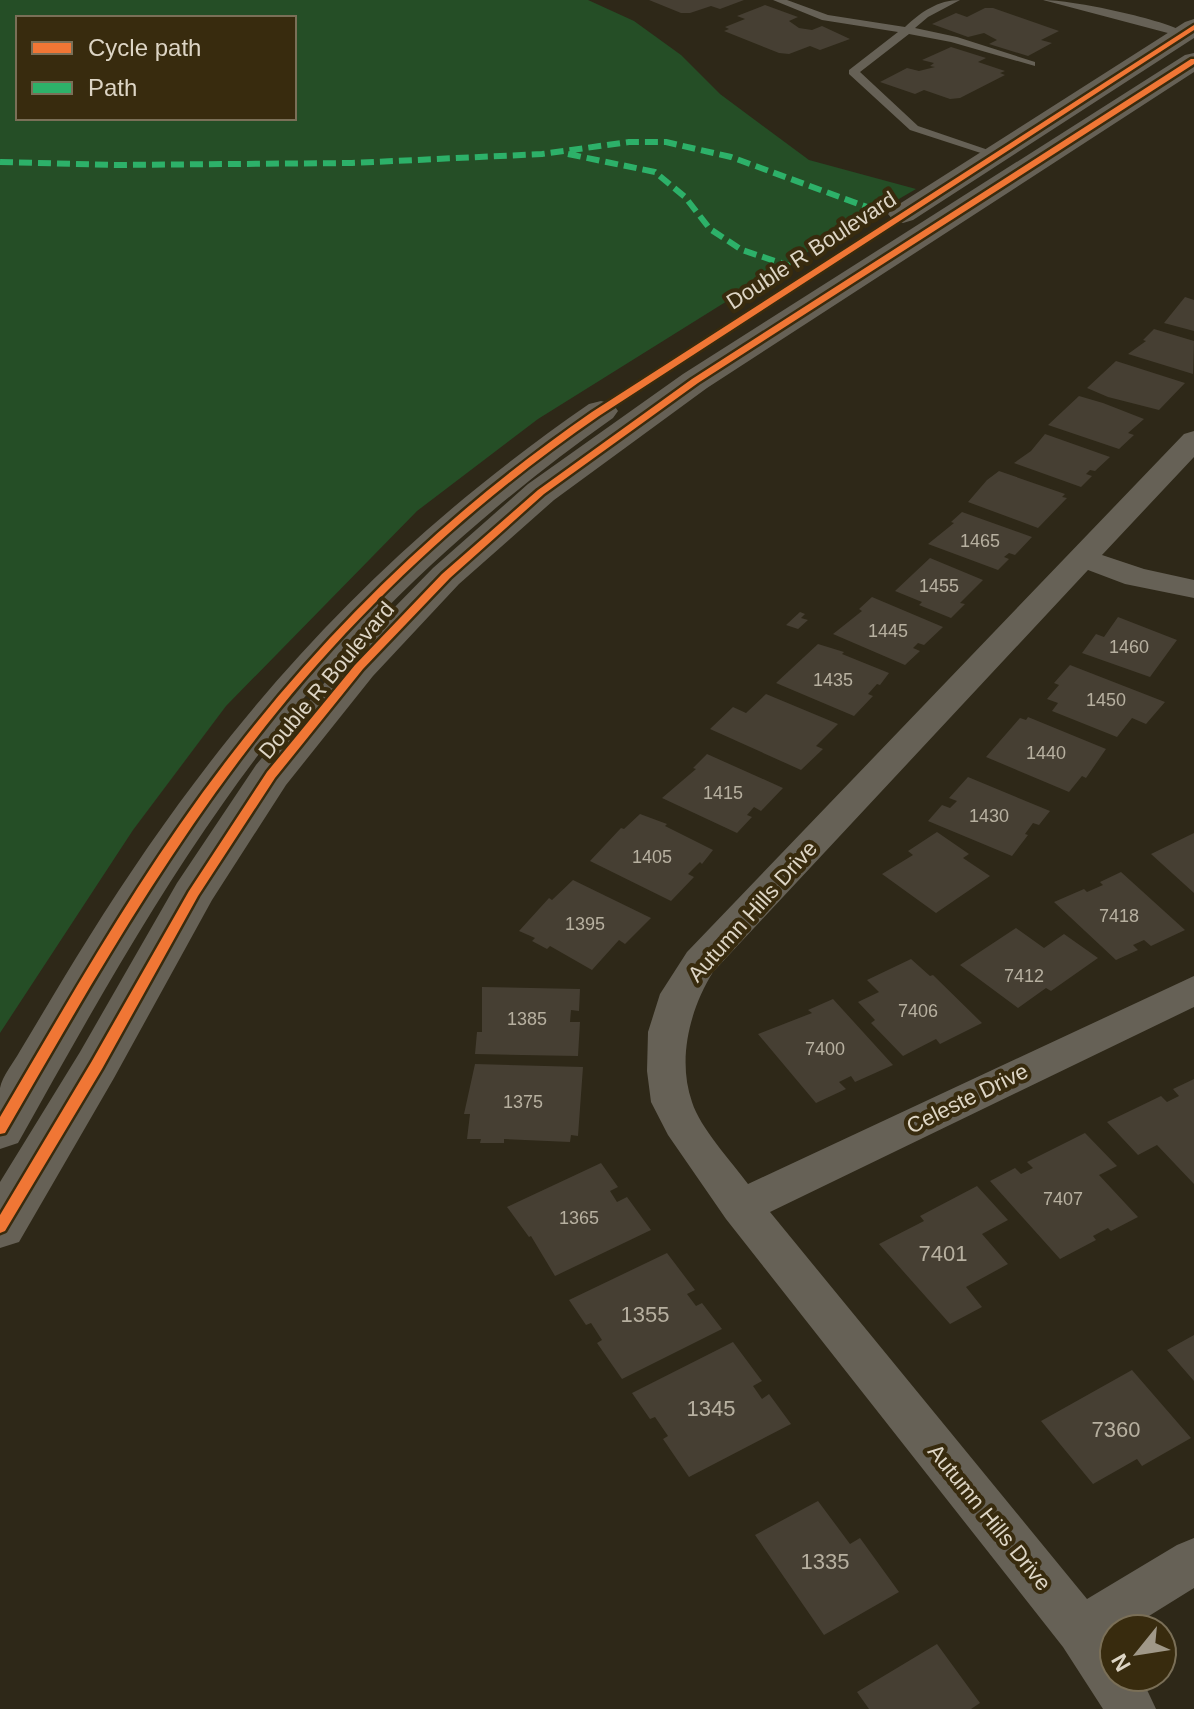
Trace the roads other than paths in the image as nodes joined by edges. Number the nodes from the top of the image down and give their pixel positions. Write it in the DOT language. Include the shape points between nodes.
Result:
graph roads {
  1 [pos="778,0"];
  2 [pos="955,0"];
  3 [pos="1048,0"];
  4 [pos="907,30"];
  5 [pos="1191,40"];
  6 [pos="1031,64"];
  7 [pos="994,154"];
  8 [pos="1194,440"];
  9 [pos="1082,558"];
  10 [pos="1194,589"];
  11 [pos="1194,990"];
  12 [pos="0,1129"];
  13 [pos="741,1207"];
  14 [pos="0,1227"];
  15 [pos="1194,1561"];
  16 [pos="1081,1630"];
  17 [pos="1130,1709"];
  1 -- 4 [label="lane" via="826,18"];
  2 -- 4 [label="lane"];
  3 -- 5 [label="lane" via="1120,15"];
  4 -- 6 [label="lane"];
  4 -- 7 [label="lane" via="855,68 855,77 914,128"];
  5 -- 7 [label="main road, Double R Boulevard"];
  5 -- 14 [label="main road, Double R Boulevard" via="551,484 446,576 359,667 271,775 193,894"];
  7 -- 12 [label="main road, Double R Boulevard" via="581,424 491,491 401,571 329,644 213,786 165,854"];
  8 -- 9 [label="street, Autumn Hills Drive"];
  9 -- 10 [label="street"];
  9 -- 13 [label="street, Autumn Hills Drive" via="700,962 679,994 668,1032 671,1102"];
  11 -- 13 [label="street, Celeste Drive"];
  13 -- 16 [label="street, Autumn Hills Drive"];
  15 -- 16 [label="street"];
  16 -- 17 [label="street, Autumn Hills Drive"];
}
